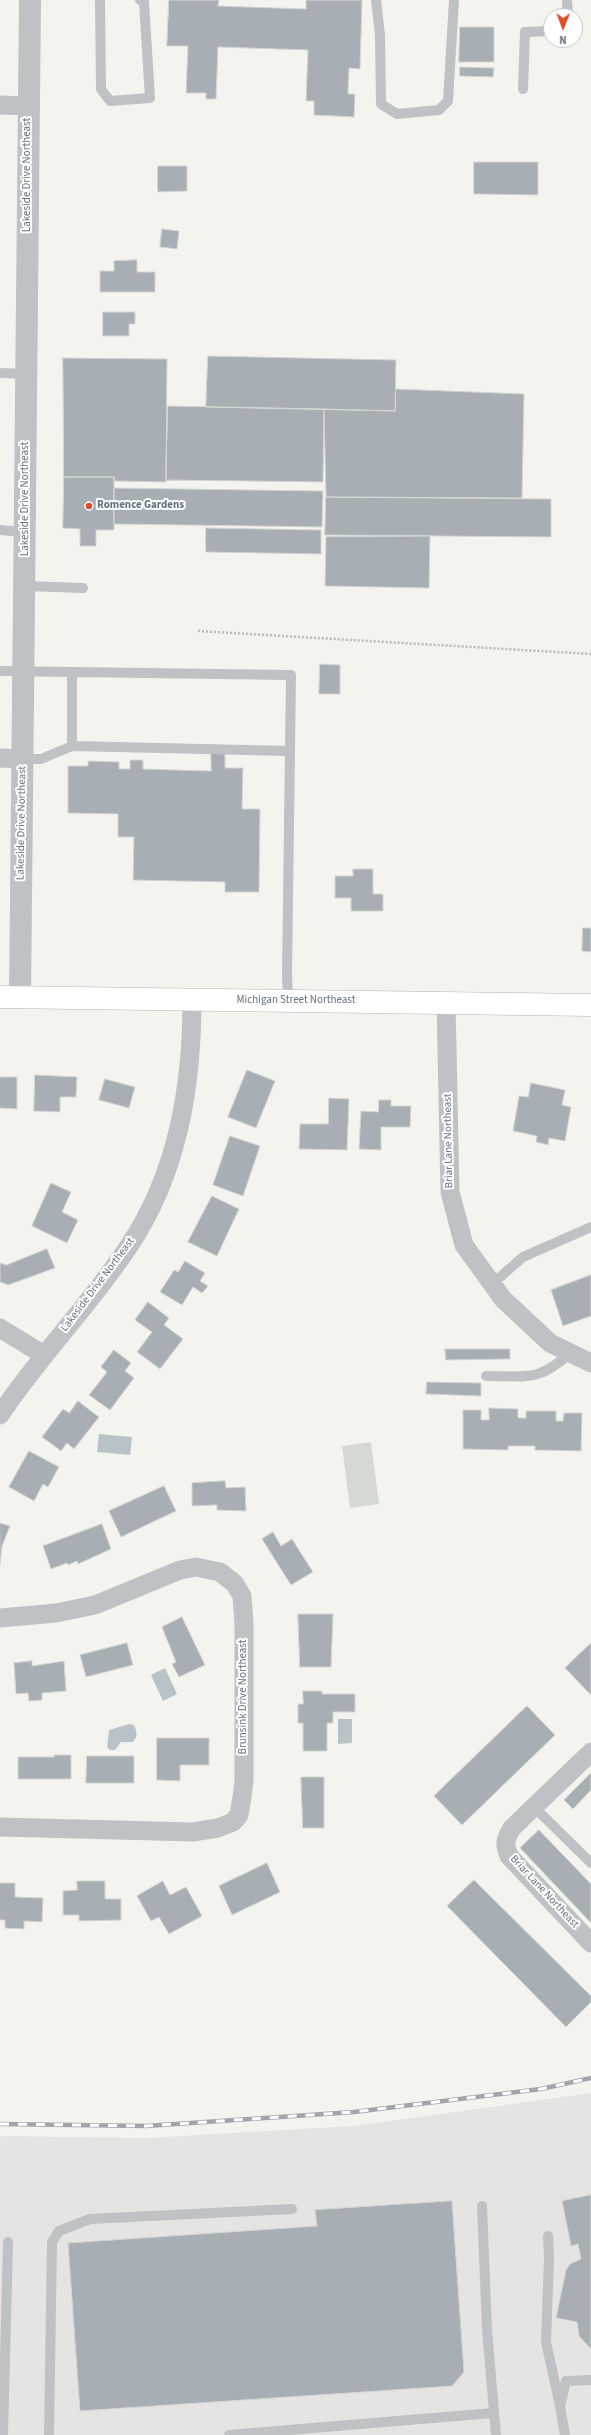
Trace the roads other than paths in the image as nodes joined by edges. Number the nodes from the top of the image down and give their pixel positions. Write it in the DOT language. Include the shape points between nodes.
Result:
graph roads {
  1 [pos="30,0"];
  2 [pos="100,0"];
  3 [pos="140,0"];
  4 [pos="376,0"];
  5 [pos="454,0"];
  6 [pos="543,31"];
  7 [pos="524,89"];
  8 [pos="0,105"];
  9 [pos="29,106"];
  10 [pos="0,373"];
  11 [pos="27,374"];
  12 [pos="0,530"];
  13 [pos="25,532"];
  14 [pos="26,586"];
  15 [pos="83,588"];
  16 [pos="0,671"];
  17 [pos="24,671"];
  18 [pos="72,672"];
  19 [pos="72,746"];
  20 [pos="290,751"];
  21 [pos="0,758"];
  22 [pos="23,759"];
  23 [pos="10,998"];
  24 [pos="192,1000"];
  25 [pos="288,1001"];
  26 [pos="446,1002"];
  27 [pos="591,1005"];
  28 [pos="591,1227"];
  29 [pos="492,1284"];
  30 [pos="0,1328"];
  31 [pos="570,1353"];
  32 [pos="44,1355"];
  33 [pos="591,1363"];
  34 [pos="486,1376"];
  35 [pos="0,1415"];
  36 [pos="0,1618"];
  37 [pos="591,1752"];
  38 [pos="534,1807"];
  39 [pos="0,1827"];
  40 [pos="591,1863"];
  41 [pos="591,1943"];
  42 [pos="482,2206"];
  43 [pos="292,2209"];
  44 [pos="548,2236"];
  45 [pos="8,2242"];
  46 [pos="591,2380"];
  47 [pos="560,2406"];
  48 [pos="493,2413"];
  49 [pos="3,2435"];
  50 [pos="49,2435"];
  51 [pos="229,2435"];
  52 [pos="496,2435"];
  53 [pos="565,2435"];
  1 -- 9 [label="street, Lakeside Drive Northeast"];
  2 -- 3 [label="lane" via="101,88 110,101 150,98 144,2"];
  4 -- 5 [label="lane" via="380,35 381,104 397,114 439,110 448,101"];
  6 -- 7 [label="lane" via="525,32"];
  8 -- 9 [label="street"];
  9 -- 11 [label="street, Lakeside Drive Northeast"];
  10 -- 11 [label="lane"];
  11 -- 13 [label="street, Lakeside Drive Northeast"];
  12 -- 13 [label="lane"];
  13 -- 14 [label="street, Lakeside Drive Northeast"];
  14 -- 15 [label="lane"];
  14 -- 17 [label="street, Lakeside Drive Northeast"];
  16 -- 17 [label="lane"];
  17 -- 18 [label="lane"];
  17 -- 22 [label="street, Lakeside Drive Northeast"];
  18 -- 19 [label="lane"];
  18 -- 20 [label="lane" via="291,674"];
  19 -- 20 [label="lane"];
  19 -- 22 [label="lane" via="41,759"];
  20 -- 25 [label="lane"];
  21 -- 22 [label="street"];
  22 -- 23 [label="street, Lakeside Drive Northeast"];
  23 -- 24 [label="main road, Michigan Street Northeast"];
  24 -- 25 [label="main road, Michigan Street Northeast"];
  24 -- 32 [label="street, Lakeside Drive Northeast" via="192,1049 187,1094 179,1130 150,1211 128,1247"];
  25 -- 26 [label="main road, Michigan Street Northeast"];
  26 -- 27 [label="main road, Michigan Street Northeast"];
  26 -- 29 [label="street, Briar Lane Northeast" via="450,1192 464,1245"];
  28 -- 29 [label="lane" via="523,1257"];
  29 -- 31 [label="street, Briar Lane Northeast" via="503,1299 550,1343"];
  30 -- 32 [label="street"];
  31 -- 33 [label="street, Briar Lane Northeast"];
  31 -- 34 [label="lane" via="554,1368 537,1376"];
  32 -- 35 [label="street, Lakeside Drive Northeast"];
  36 -- 39 [label="street, Brunsink Drive Northeast" via="56,1613 95,1605 180,1570 196,1567 220,1572 235,1584 242,1596 244,1623 244,1781 239,1815 234,1822 218,1828 193,1832"];
  37 -- 38 [label="street, Briar Lane Northeast"];
  38 -- 40 [label="lane"];
  38 -- 41 [label="street, Briar Lane Northeast" via="505,1838 509,1856"];
  42 -- 48 [label="lane"];
  43 -- 50 [label="lane" via="90,2219 59,2231 52,2242"];
  44 -- 47 [label="lane" via="546,2342"];
  45 -- 49 [label="lane"];
  46 -- 47 [label="lane" via="566,2381"];
  47 -- 53 [label="lane"];
  48 -- 51 [label="lane"];
  48 -- 52 [label="lane"];
}
